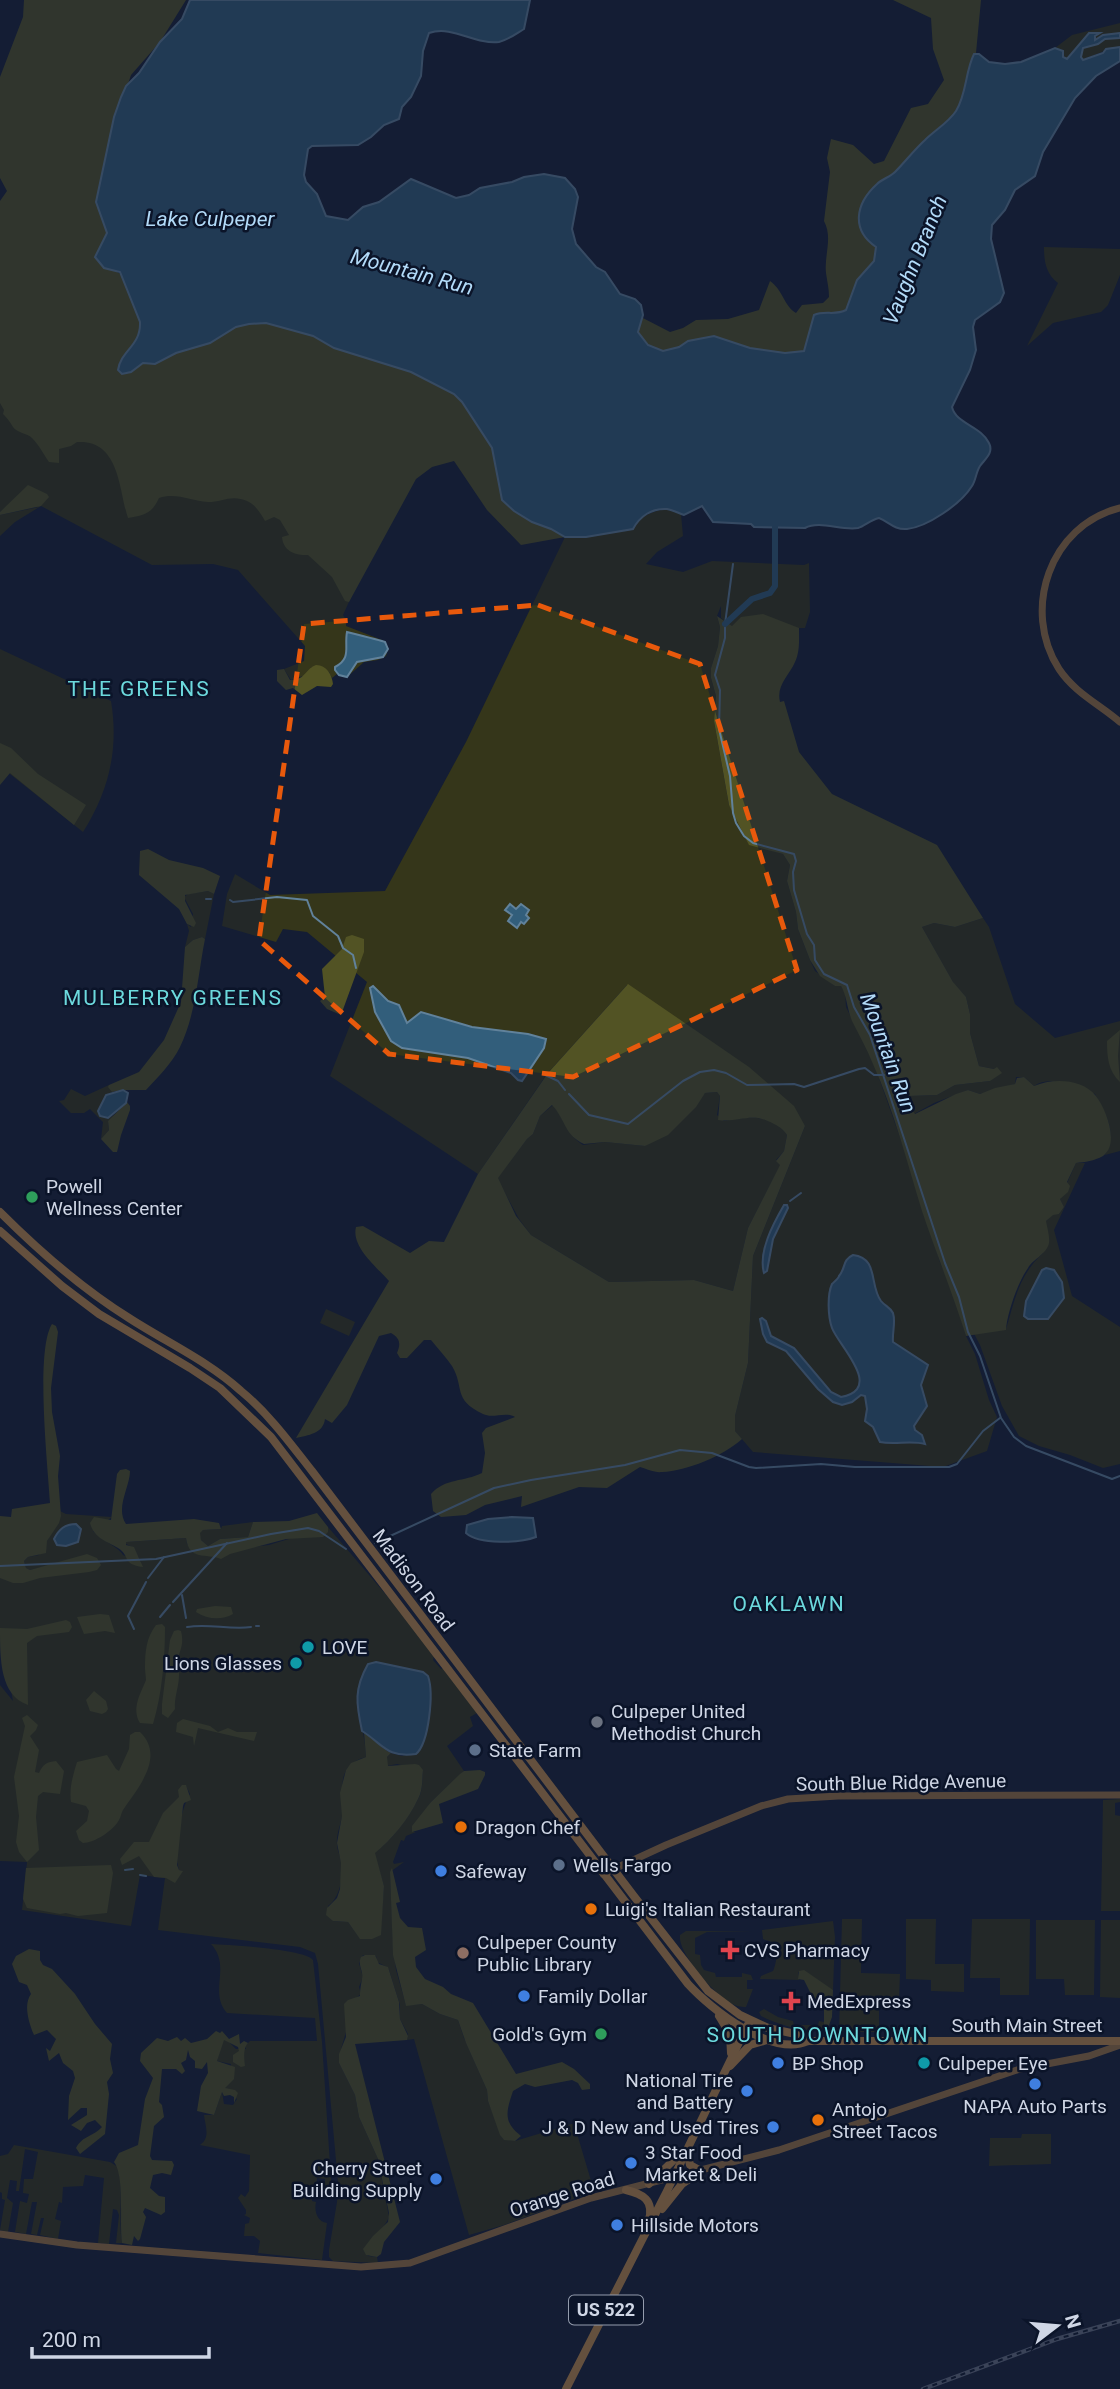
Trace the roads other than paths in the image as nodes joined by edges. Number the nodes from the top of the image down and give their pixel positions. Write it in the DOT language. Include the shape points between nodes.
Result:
graph roads {
  1 [pos="1120,508"];
  2 [pos="1120,722"];
  3 [pos="0,1212"];
  4 [pos="0,1231"];
  5 [pos="1120,1795"];
  6 [pos="612,1868"];
  7 [pos="603,1874"];
  8 [pos="715,2010"];
  9 [pos="750,2020"];
  10 [pos="747,2030"];
  11 [pos="770,2040"];
  12 [pos="808,2040"];
  13 [pos="1120,2043"];
  14 [pos="730,2059"];
  15 [pos="724,2073"];
  16 [pos="687,2148"];
  17 [pos="701,2171"];
  18 [pos="672,2179"];
  19 [pos="649,2185"];
  20 [pos="626,2190"];
  21 [pos="646,2231"];
  22 [pos="0,2234"];
  23 [pos="566,2389"];
  1 -- 2 [label="main road" via="1088,522 1057,555 1044,585 1041,612 1044,635 1060,671 1086,698"];
  3 -- 6 [label="main road, Madison Road" via="90,1292 209,1365 260,1409 312,1471"];
  4 -- 7 [label="main road, Madison Road" via="81,1301 202,1376 253,1418 288,1457"];
  5 -- 6 [label="main road, South Blue Ridge Avenue" via="788,1799"];
  6 -- 7 [label="main road, South Blue Ridge Avenue"];
  6 -- 9 [label="main road, Madison Road" via="708,1990"];
  7 -- 8 [label="main road, Madison Road" via="688,1984"];
  8 -- 10 [label="main road, Madison Road"];
  8 -- 14 [label="main road" via="730,2034"];
  9 -- 10 [label="main road, US 522"];
  9 -- 12 [label="main road, South Main Street / US 522"];
  10 -- 11 [label="main road, South Main Street"];
  10 -- 14 [label="main road, US 522"];
  11 -- 12 [label="main road, South Main Street / US 522"];
  11 -- 15 [label="main road, US 522" via="750,2045"];
  12 -- 13 [label="main road, South Main Street / US 522"];
  13 -- 17 [label="main road, Orange Road" via="1088,2056 1020,2069 779,2150"];
  14 -- 15 [label="main road, US 522"];
  15 -- 16 [label="main road, US 522"];
  16 -- 17 [label="main road" via="690,2165"];
  16 -- 18 [label="main road, US 522"];
  16 -- 19 [label="main road"];
  17 -- 18 [label="main road, Orange Road"];
  17 -- 21 [label="main road" via="675,2192"];
  18 -- 19 [label="main road, Orange Road"];
  18 -- 21 [label="main road, US 522"];
  19 -- 20 [label="main road, Orange Road"];
  20 -- 21 [label="main road" via="643,2195 650,2203"];
  20 -- 22 [label="main road, Orange Road" via="391,2266 158,2253"];
  21 -- 23 [label="main road, US 522"];
}
